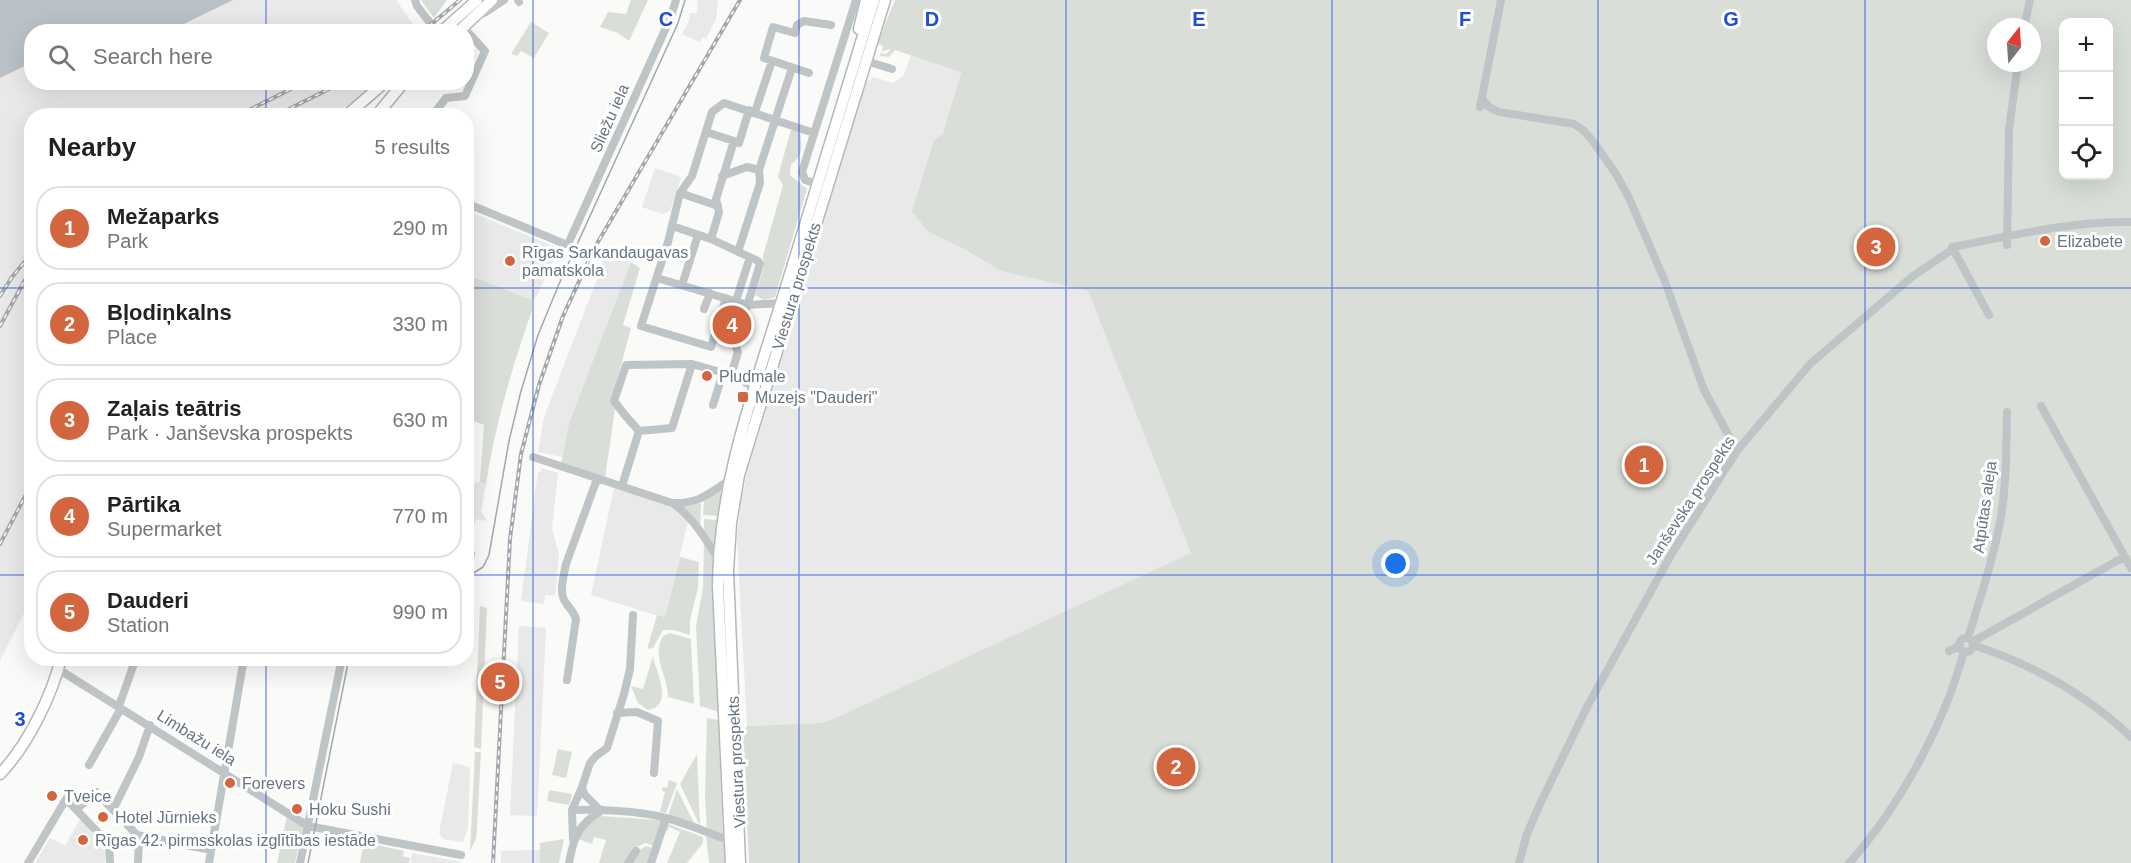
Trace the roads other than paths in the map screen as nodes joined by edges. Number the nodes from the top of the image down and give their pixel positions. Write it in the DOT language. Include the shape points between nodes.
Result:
graph roads {
  1 [pos="415,0"];
  2 [pos="492,0"];
  3 [pos="504,0"];
  4 [pos="676,0"];
  5 [pos="856,0"];
  6 [pos="866,0"];
  7 [pos="874,0"];
  8 [pos="885,0"];
  9 [pos="1501,0"];
  10 [pos="2030,0"];
  11 [pos="476,7"];
  12 [pos="2026,18"];
  13 [pos="432,24"];
  14 [pos="451,24"];
  15 [pos="464,24"];
  16 [pos="831,25"];
  17 [pos="474,41"];
  18 [pos="772,61"];
  19 [pos="866,61"];
  20 [pos="792,68"];
  21 [pos="892,69"];
  22 [pos="853,70"];
  23 [pos="2018,72"];
  24 [pos="809,73"];
  25 [pos="474,78"];
  26 [pos="376,90"];
  27 [pos="397,90"];
  28 [pos="468,90"];
  29 [pos="355,108"];
  30 [pos="382,108"];
  31 [pos="438,108"];
  32 [pos="752,111"];
  33 [pos="776,120"];
  34 [pos="706,132"];
  35 [pos="814,133"];
  36 [pos="734,141"];
  37 [pos="759,170"];
  38 [pos="722,176"];
  39 [pos="817,184"];
  40 [pos="680,194"];
  41 [pos="474,206"];
  42 [pos="718,206"];
  43 [pos="2131,222"];
  44 [pos="672,226"];
  45 [pos="698,235"];
  46 [pos="711,239"];
  47 [pos="2007,241"];
  48 [pos="1952,247"];
  49 [pos="738,252"];
  50 [pos="748,263"];
  51 [pos="657,278"];
  52 [pos="682,285"];
  53 [pos="710,294"];
  54 [pos="726,298"];
  55 [pos="736,301"];
  56 [pos="781,303"];
  57 [pos="748,305"];
  58 [pos="704,309"];
  59 [pos="1989,315"];
  60 [pos="692,364"];
  61 [pos="727,374"];
  62 [pos="754,387"];
  63 [pos="713,405"];
  64 [pos="2041,406"];
  65 [pos="752,411"];
  66 [pos="2007,412"];
  67 [pos="639,431"];
  68 [pos="1737,451"];
  69 [pos="533,457"];
  70 [pos="597,479"];
  71 [pos="728,481"];
  72 [pos="622,486"];
  73 [pos="672,503"];
  74 [pos="2124,556"];
  75 [pos="718,559"];
  76 [pos="2131,568"];
  77 [pos="633,615"];
  78 [pos="1952,636"];
  79 [pos="725,640"];
  80 [pos="1967,643"];
  81 [pos="1949,651"];
  82 [pos="59,666"];
  83 [pos="63,666"];
  84 [pos="133,666"];
  85 [pos="243,666"];
  86 [pos="340,666"];
  87 [pos="567,680"];
  88 [pos="624,694"];
  89 [pos="119,706"];
  90 [pos="637,712"];
  91 [pos="617,713"];
  92 [pos="150,725"];
  93 [pos="2131,737"];
  94 [pos="89,765"];
  95 [pos="224,772"];
  96 [pos="654,773"];
  97 [pos="0,774"];
  98 [pos="582,787"];
  99 [pos="77,809"];
  100 [pos="600,809"];
  101 [pos="113,810"];
  102 [pos="572,810"];
  103 [pos="666,818"];
  104 [pos="308,826"];
  105 [pos="137,835"];
  106 [pos="573,840"];
  107 [pos="734,841"];
  108 [pos="211,850"];
  109 [pos="636,851"];
  110 [pos="461,855"];
  111 [pos="28,863"];
  112 [pos="110,863"];
  113 [pos="138,863"];
  114 [pos="209,863"];
  115 [pos="300,863"];
  116 [pos="569,863"];
  117 [pos="628,863"];
  118 [pos="651,863"];
  119 [pos="730,863"];
  120 [pos="741,863"];
  121 [pos="1519,863"];
  122 [pos="1849,863"];
  1 -- 13 [label="street"];
  2 -- 11 [label="main road"];
  3 -- 11 [label="street" via="486,12"];
  4 -- 41 [label="street, Sliežu iela" via="571,241 565,244"];
  5 -- 35 [label="street"];
  6 -- 22 [label="main road" via="852,57"];
  7 -- 22 [label="main road, Viestura prospekts"];
  8 -- 19 [label="main road, Viestura prospekts"];
  9 -- 68 [label="street" via="1481,103 1499,112 1566,121 1592,140 1634,208 1704,390"];
  10 -- 12 [label="street"];
  11 -- 14 [label="main road"];
  11 -- 15 [label="main road"];
  16 -- 18 [label="street" via="804,21 797,25 795,33 773,27 764,58"];
  17 -- 25 [label="street" via="485,51"];
  18 -- 20 [label="street"];
  18 -- 32 [label="street"];
  19 -- 21 [label="street"];
  19 -- 65 [label="main road, Viestura prospekts"];
  20 -- 24 [label="street"];
  20 -- 33 [label="street"];
  22 -- 39 [label="main road, Viestura prospekts"];
  23 -- 47 [label="street" via="2009,129"];
  26 -- 29 [label="main road"];
  27 -- 30 [label="main road"];
  28 -- 31 [label="street" via="465,96 446,98"];
  32 -- 33 [label="street"];
  32 -- 34 [label="street" via="724,103 712,112"];
  32 -- 36 [label="street" via="740,143"];
  33 -- 35 [label="street"];
  33 -- 37 [label="street"];
  34 -- 36 [label="street"];
  34 -- 40 [label="street" via="692,176"];
  35 -- 39 [label="street" via="802,175"];
  36 -- 38 [label="street"];
  37 -- 38 [label="street" via="747,167"];
  37 -- 49 [label="street" via="758,191"];
  38 -- 42 [label="street"];
  39 -- 56 [label="main road, Viestura prospekts"];
  40 -- 42 [label="street"];
  40 -- 44 [label="street"];
  42 -- 46 [label="street"];
  43 -- 47 [label="street, Janševska prospekts" via="2102,222"];
  44 -- 45 [label="street"];
  44 -- 51 [label="street"];
  45 -- 46 [label="street"];
  45 -- 52 [label="street"];
  46 -- 49 [label="street"];
  47 -- 48 [label="street, Janševska prospekts"];
  48 -- 59 [label="street"];
  48 -- 68 [label="street, Janševska prospekts" via="1810,364"];
  49 -- 57 [label="street" via="760,264"];
  50 -- 55 [label="street"];
  51 -- 52 [label="street"];
  51 -- 54 [label="street" via="641,326 711,347"];
  52 -- 53 [label="street"];
  53 -- 54 [label="street"];
  53 -- 58 [label="street"];
  54 -- 55 [label="street"];
  55 -- 57 [label="street"];
  56 -- 57 [label="street"];
  56 -- 62 [label="main road, Viestura prospekts"];
  57 -- 61 [label="street" via="735,345 738,352"];
  60 -- 61 [label="street"];
  60 -- 67 [label="street" via="672,428"];
  60 -- 67 [label="street" via="626,365 614,400"];
  61 -- 62 [label="street"];
  61 -- 63 [label="street"];
  62 -- 65 [label="main road, Viestura prospekts"];
  64 -- 74 [label="street"];
  65 -- 71 [label="main road, Viestura prospekts"];
  65 -- 79 [label="main road, Viestura prospekts" via="731,523"];
  66 -- 80 [label="street, Atpūtas aleja" via="2000,525"];
  67 -- 72 [label="street"];
  68 -- 121 [label="street, Janševska prospekts" via="1672,553 1587,707 1540,804"];
  69 -- 70 [label="street"];
  70 -- 72 [label="street"];
  70 -- 87 [label="street" via="564,575 563,598 576,619"];
  71 -- 73 [label="street" via="702,498"];
  71 -- 75 [label="main road, Viestura prospekts"];
  72 -- 73 [label="street"];
  73 -- 75 [label="street" via="685,511"];
  74 -- 76 [label="street"];
  74 -- 80 [label="street"];
  75 -- 79 [label="main road, Viestura prospekts"];
  77 -- 88 [label="street" via="630,669"];
  78 -- 80 [label="street"];
  79 -- 107 [label="main road, Viestura prospekts"];
  80 -- 81 [label="street"];
  80 -- 93 [label="street" via="2042,673 2097,708"];
  80 -- 122 [label="street, Atpūtas aleja" via="1923,753 1897,798"];
  82 -- 97 [label="main road" via="19,751"];
  83 -- 89 [label="street, Limbažu iela"];
  84 -- 89 [label="street"];
  85 -- 95 [label="street"];
  86 -- 104 [label="street"];
  88 -- 90 [label="street"];
  88 -- 91 [label="street"];
  89 -- 92 [label="street, Limbažu iela"];
  89 -- 94 [label="street"];
  90 -- 91 [label="street"];
  90 -- 96 [label="street" via="658,721"];
  91 -- 98 [label="street" via="607,748 590,764"];
  92 -- 95 [label="street, Limbažu iela"];
  92 -- 101 [label="street"];
  95 -- 104 [label="street, Limbažu iela"];
  95 -- 108 [label="street"];
  98 -- 100 [label="street"];
  98 -- 102 [label="street"];
  99 -- 101 [label="street" via="96,792"];
  99 -- 111 [label="street" via="66,799"];
  99 -- 112 [label="street" via="109,844"];
  100 -- 102 [label="street"];
  100 -- 103 [label="street"];
  100 -- 106 [label="street"];
  101 -- 105 [label="street"];
  102 -- 106 [label="street"];
  103 -- 107 [label="street"];
  103 -- 118 [label="street"];
  104 -- 110 [label="street, Limbažu iela"];
  104 -- 115 [label="street"];
  105 -- 108 [label="street"];
  105 -- 113 [label="street"];
  106 -- 116 [label="street"];
  107 -- 119 [label="main road, Viestura prospekts"];
  107 -- 120 [label="main road, Viestura prospekts"];
  108 -- 114 [label="street"];
  109 -- 117 [label="street"];
}
